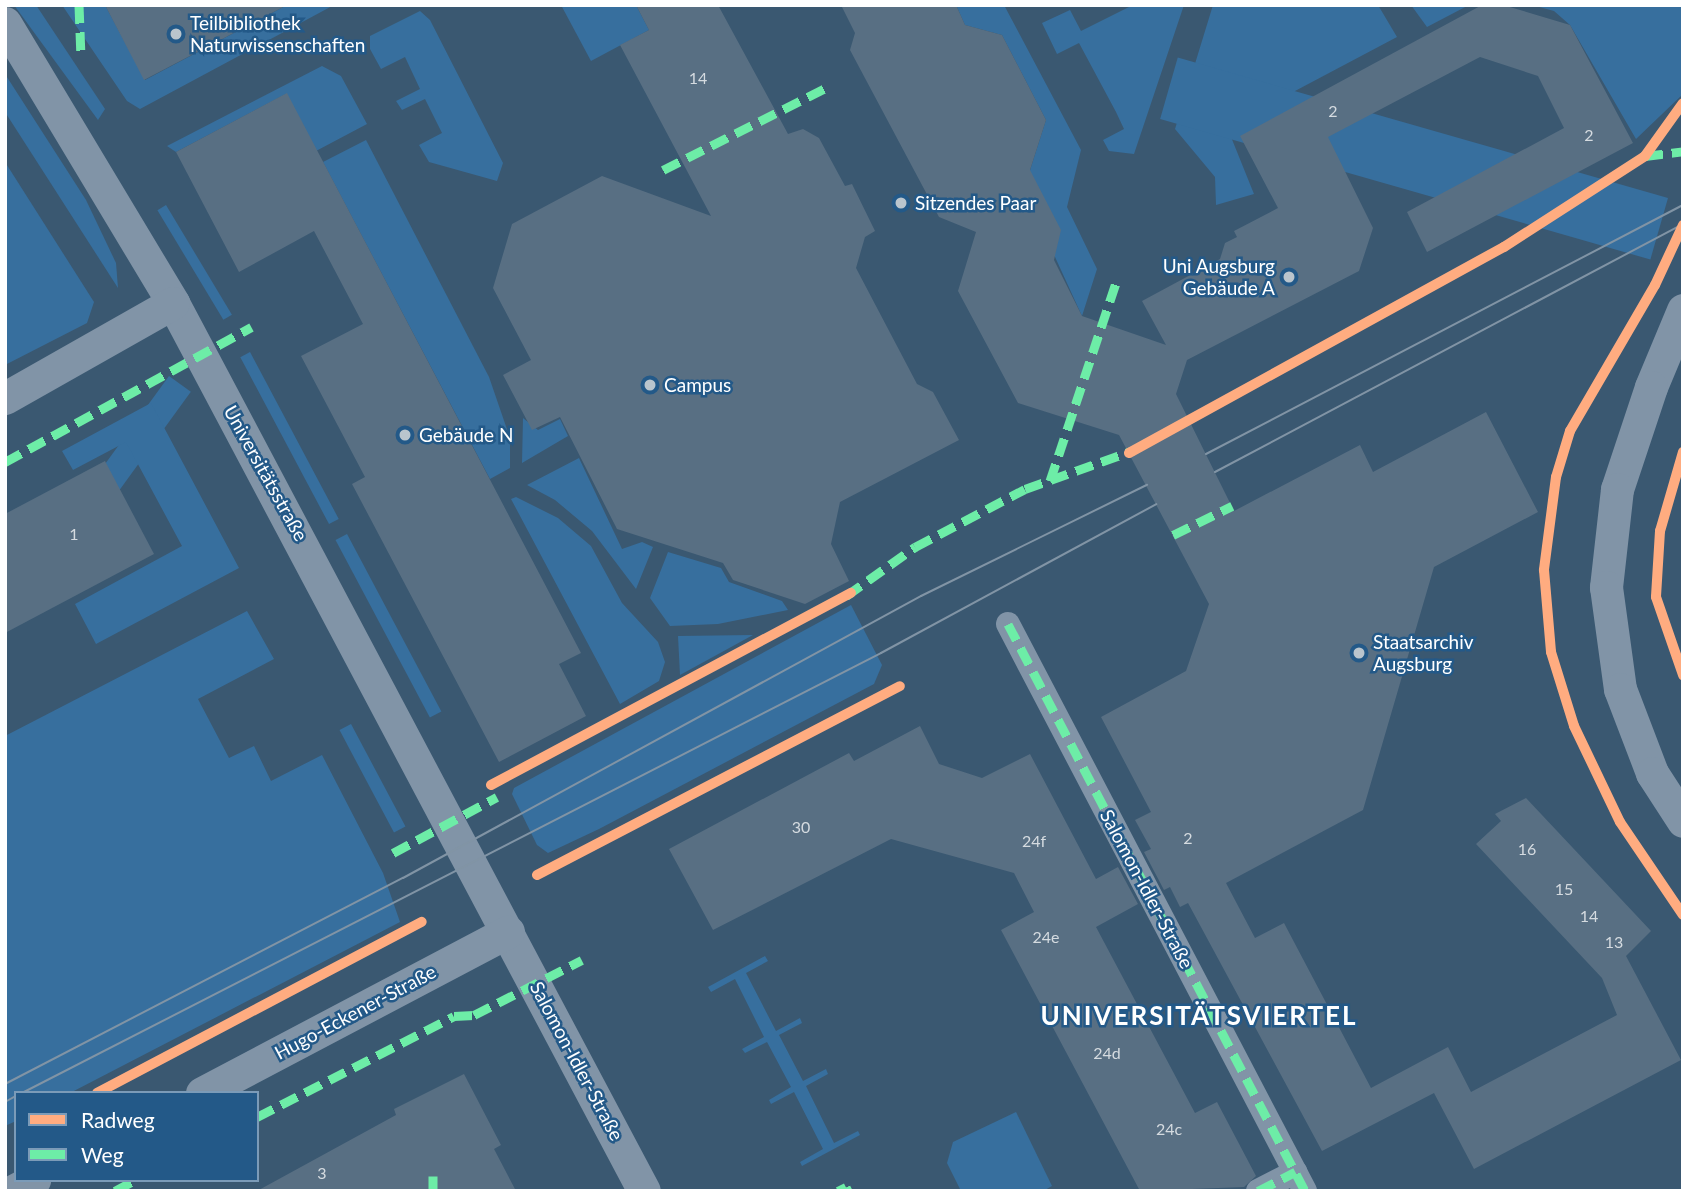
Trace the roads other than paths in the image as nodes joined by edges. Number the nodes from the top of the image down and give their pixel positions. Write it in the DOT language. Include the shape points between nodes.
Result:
graph roads {
  1 [pos="5,23"];
  2 [pos="173,303"];
  3 [pos="1681,322"];
  4 [pos="5,398"];
  5 [pos="1008,624"];
  6 [pos="1683,821"];
  7 [pos="508,932"];
  8 [pos="206,1091"];
  9 [pos="1300,1181"];
  10 [pos="30,1182"];
  11 [pos="13,1191"];
  12 [pos="644,1191"];
  13 [pos="1258,1191"];
  1 -- 2 [label="street, Universitätsstraße"];
  2 -- 4 [label="street"];
  2 -- 7 [label="street, Universitätsstraße"];
  3 -- 6 [label="street" via="1651,387 1617,489 1605,587 1623,699 1652,773"];
  5 -- 9 [label="street, Salomon-Idler-Straße"];
  7 -- 8 [label="street, Hugo-Eckener-Straße"];
  7 -- 12 [label="street, Salomon-Idler-Straße"];
  9 -- 13 [label="street"];
  10 -- 11 [label="street"];
}
